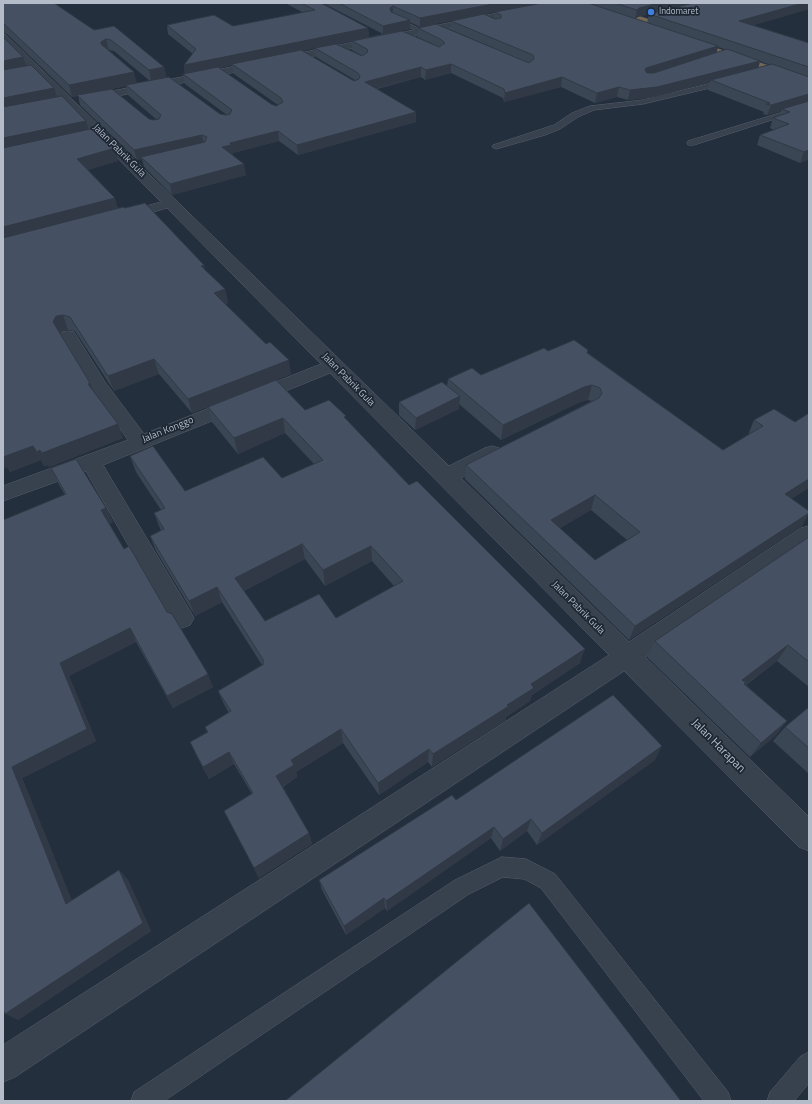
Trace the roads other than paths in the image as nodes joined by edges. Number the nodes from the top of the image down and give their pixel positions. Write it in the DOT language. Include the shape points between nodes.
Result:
graph roads {
  1 [pos="560,3"];
  2 [pos="587,4"];
  3 [pos="656,16"];
  4 [pos="394,18"];
  5 [pos="482,19"];
  6 [pos="641,20"];
  7 [pos="492,23"];
  8 [pos="437,28"];
  9 [pos="421,31"];
  10 [pos="369,32"];
  11 [pos="450,34"];
  12 [pos="404,35"];
  13 [pos="3,37"];
  14 [pos="381,39"];
  15 [pos="417,42"];
  16 [pos="338,48"];
  17 [pos="18,51"];
  18 [pos="3,54"];
  19 [pos="350,54"];
  20 [pos="303,55"];
  21 [pos="728,55"];
  22 [pos="715,60"];
  23 [pos="315,63"];
  24 [pos="771,70"];
  25 [pos="37,71"];
  26 [pos="166,71"];
  27 [pos="222,72"];
  28 [pos="24,73"];
  29 [pos="757,74"];
  30 [pos="809,76"];
  31 [pos="138,77"];
  32 [pos="736,79"];
  33 [pos="234,80"];
  34 [pos="175,81"];
  35 [pos="809,83"];
  36 [pos="148,86"];
  37 [pos="185,90"];
  38 [pos="117,93"];
  39 [pos="128,102"];
  40 [pos="62,104"];
  41 [pos="809,106"];
  42 [pos="691,143"];
  43 [pos="496,147"];
  44 [pos="172,203"];
  45 [pos="110,219"];
  46 [pos="68,336"];
  47 [pos="333,365"];
  48 [pos="140,442"];
  49 [pos="509,445"];
  50 [pos="91,462"];
  51 [pos="445,477"];
  52 [pos="3,494"];
  53 [pos="809,534"];
  54 [pos="182,618"];
  55 [pos="627,656"];
  56 [pos="808,835"];
  57 [pos="809,1064"];
  58 [pos="3,1065"];
  59 [pos="143,1101"];
  60 [pos="719,1101"];
  61 [pos="778,1101"];
  1 -- 5 [label="street"];
  2 -- 6 [label="highway"];
  2 -- 21 [label="highway"];
  3 -- 6 [label="street"];
  4 -- 9 [label="lane"];
  5 -- 7 [label="lane"];
  5 -- 8 [label="street"];
  6 -- 30 [label="highway"];
  8 -- 9 [label="street"];
  8 -- 11 [label="street"];
  9 -- 12 [label="street"];
  10 -- 14 [label="street"];
  12 -- 14 [label="street"];
  12 -- 15 [label="street"];
  13 -- 17 [label="street, Jalan Pabrik Gula"];
  14 -- 16 [label="street"];
  16 -- 19 [label="street"];
  16 -- 20 [label="street"];
  17 -- 18 [label="street"];
  17 -- 25 [label="street, Jalan Pabrik Gula"];
  20 -- 23 [label="street"];
  20 -- 27 [label="street"];
  21 -- 22 [label="lane"];
  21 -- 24 [label="highway"];
  24 -- 29 [label="lane"];
  24 -- 35 [label="highway"];
  25 -- 28 [label="street"];
  25 -- 40 [label="street, Jalan Pabrik Gula"];
  26 -- 34 [label="street"];
  27 -- 33 [label="street"];
  27 -- 34 [label="street"];
  31 -- 36 [label="street"];
  32 -- 43 [label="lane" via="643,102 593,108 574,115 542,133"];
  34 -- 36 [label="street"];
  34 -- 37 [label="street"];
  36 -- 38 [label="street"];
  38 -- 39 [label="street"];
  38 -- 40 [label="street"];
  40 -- 44 [label="street, Jalan Pabrik Gula" via="95,137 138,164"];
  41 -- 42 [label="lane"];
  44 -- 45 [label="street"];
  44 -- 47 [label="street, Jalan Pabrik Gula"];
  46 -- 48 [label="street" via="98,385"];
  47 -- 48 [label="street, Jalan Konggo"];
  47 -- 51 [label="street, Jalan Pabrik Gula"];
  48 -- 50 [label="street, Jalan Konggo"];
  49 -- 51 [label="street"];
  50 -- 52 [label="street, Jalan Konggo"];
  50 -- 54 [label="street"];
  51 -- 55 [label="street, Jalan Pabrik Gula"];
  53 -- 55 [label="street"];
  55 -- 56 [label="street, Jalan Harapan"];
  55 -- 58 [label="street"];
  57 -- 61 [label="lane"];
  59 -- 60 [label="lane" via="462,887 502,867 526,869 548,881"];
}
